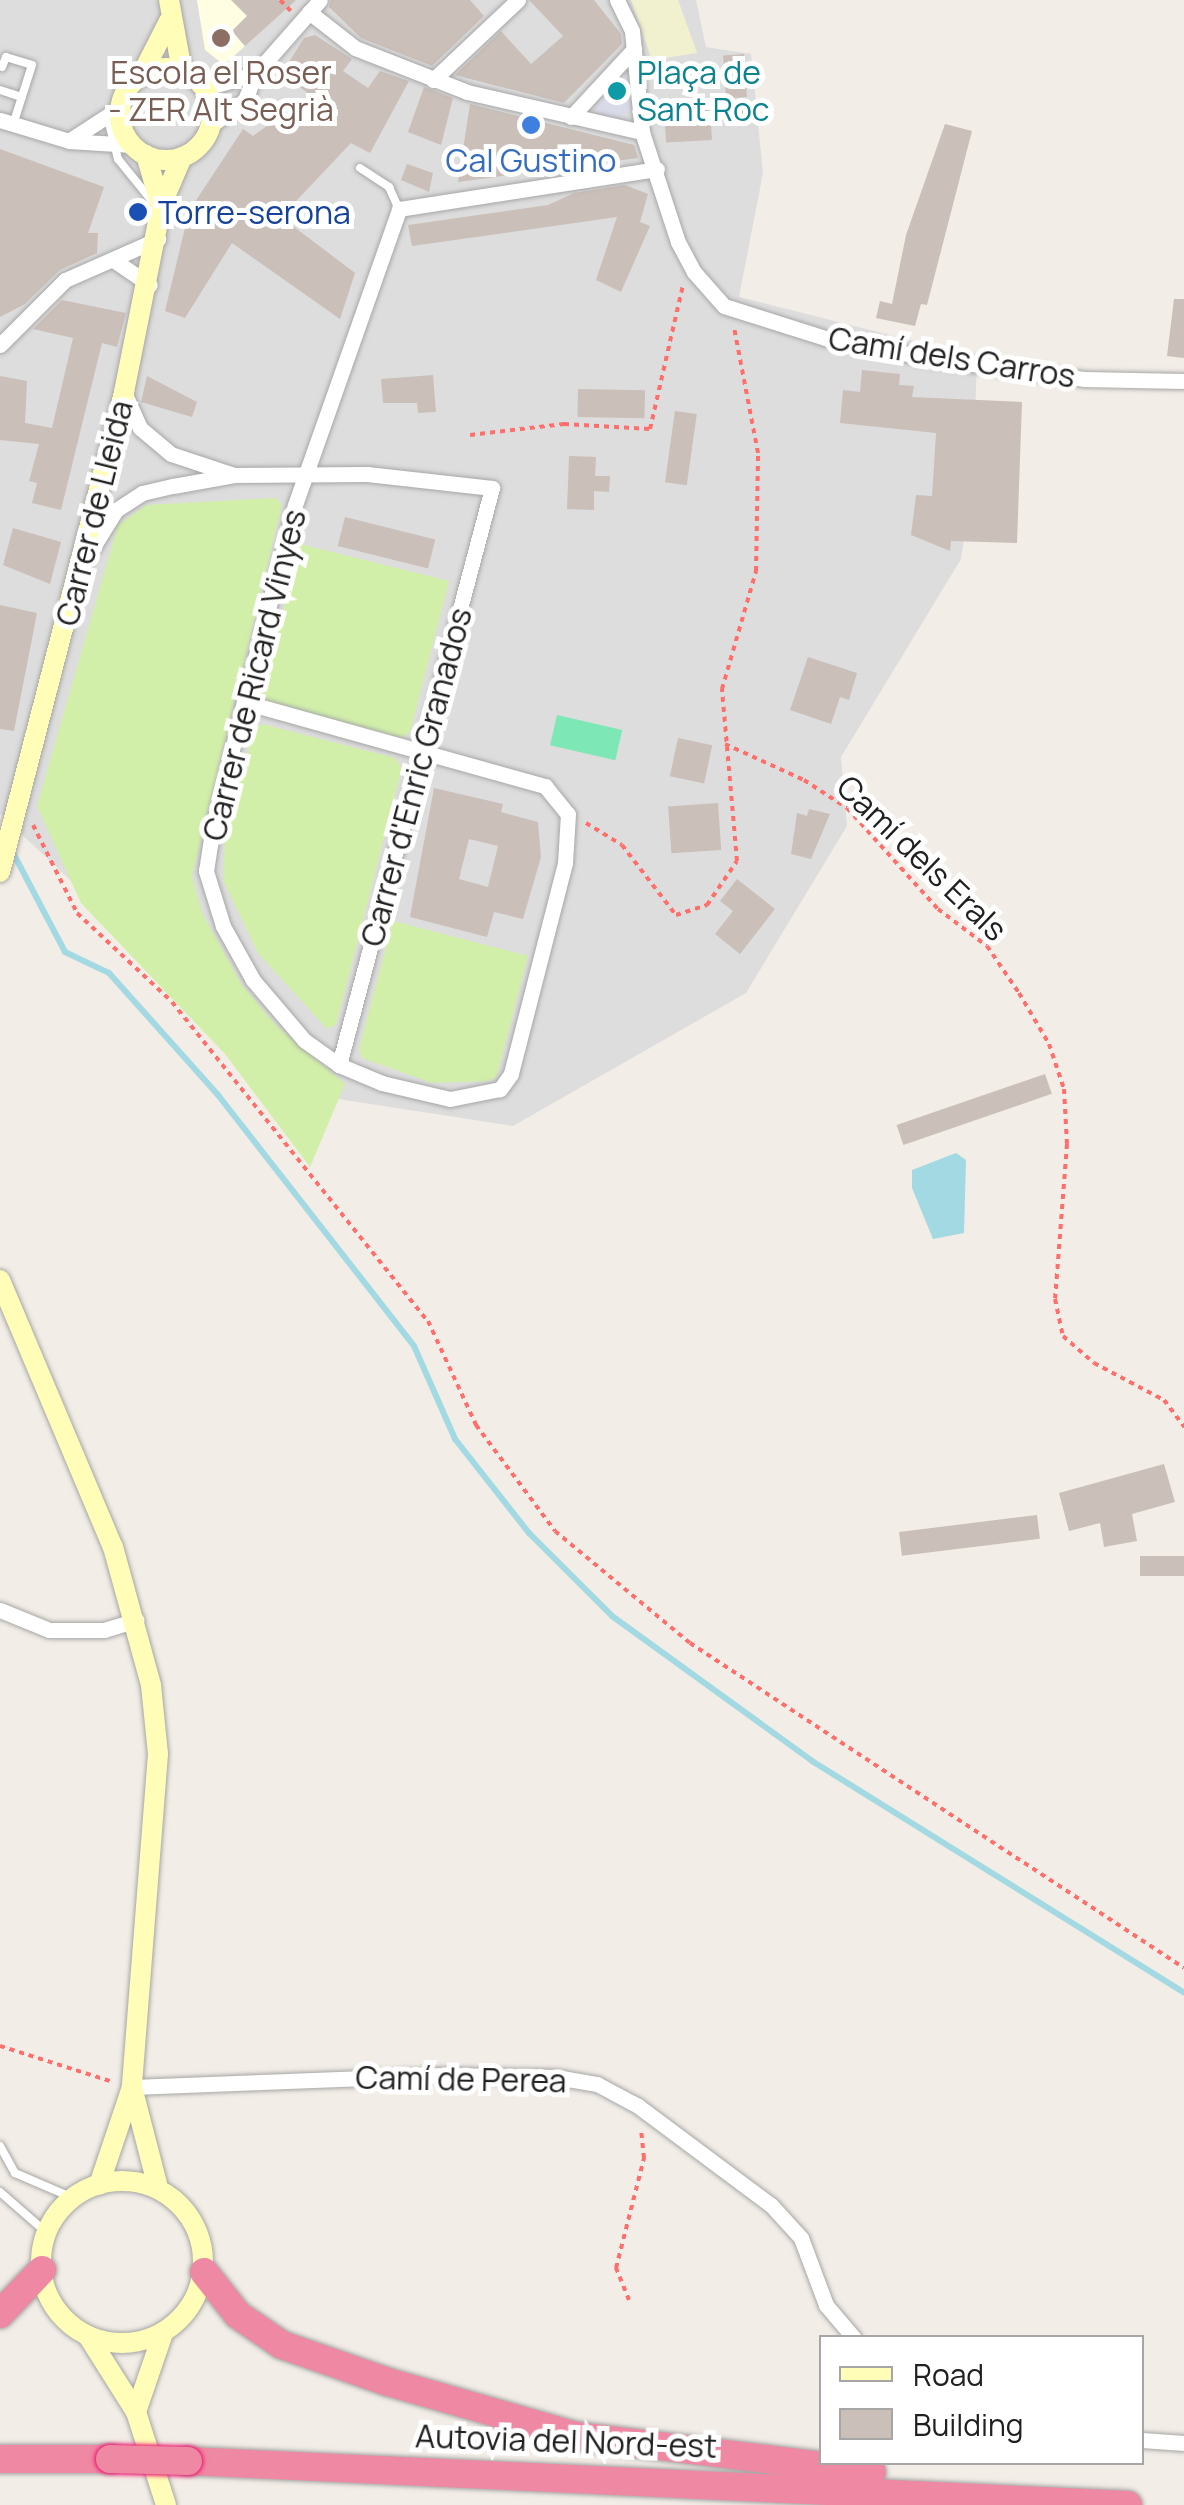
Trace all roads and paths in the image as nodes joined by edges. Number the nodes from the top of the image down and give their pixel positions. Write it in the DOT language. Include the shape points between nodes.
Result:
graph roads {
  1 [pos="518,0"];
  2 [pos="617,0"];
  3 [pos="314,6"];
  4 [pos="169,10"];
  5 [pos="634,50"];
  6 [pos="2,67"];
  7 [pos="255,74"];
  8 [pos="142,76"];
  9 [pos="190,77"];
  10 [pos="433,80"];
  11 [pos="0,90"];
  12 [pos="22,97"];
  13 [pos="114,111"];
  14 [pos="738,114"];
  15 [pos="571,117"];
  16 [pos="6,122"];
  17 [pos="641,124"];
  18 [pos="210,126"];
  19 [pos="69,141"];
  20 [pos="130,148"];
  21 [pos="182,157"];
  22 [pos="360,168"];
  23 [pos="657,169"];
  24 [pos="160,208"];
  25 [pos="399,209"];
  26 [pos="158,239"];
  27 [pos="115,261"];
  28 [pos="688,261"];
  29 [pos="150,285"];
  30 [pos="724,306"];
  31 [pos="1,342"];
  32 [pos="1184,381"];
  33 [pos="124,392"];
  34 [pos="470,435"];
  35 [pos="308,474"];
  36 [pos="234,475"];
  37 [pos="80,567"];
  38 [pos="244,702"];
  39 [pos="725,744"];
  40 [pos="420,751"];
  41 [pos="17,811"];
  42 [pos="568,814"];
  43 [pos="0,870"];
  44 [pos="339,1065"];
  45 [pos="0,1280"];
  46 [pos="1184,1427"];
  47 [pos="0,1610"];
  48 [pos="136,1620"];
  49 [pos="1184,1968"];
  50 [pos="0,2046"];
  51 [pos="132,2087"];
  52 [pos="638,2106"];
  53 [pos="0,2146"];
  54 [pos="157,2184"];
  55 [pos="99,2185"];
  56 [pos="0,2192"];
  57 [pos="73,2198"];
  58 [pos="47,2233"];
  59 [pos="42,2270"];
  60 [pos="204,2272"];
  61 [pos="628,2300"];
  62 [pos="0,2314"];
  63 [pos="163,2333"];
  64 [pos="851,2335"];
  65 [pos="88,2336"];
  66 [pos="136,2412"];
  67 [pos="1144,2440"];
  68 [pos="1184,2443"];
  69 [pos="0,2458"];
  70 [pos="1012,2495"];
  71 [pos="166,2505"];
  72 [pos="1128,2505"];
  1 -- 10 [label="street"];
  2 -- 5 [label="street"];
  3 -- 7 [label="street"];
  3 -- 10 [label="street" via="355,48"];
  4 -- 8 [label="main road"];
  4 -- 9 [label="main road"];
  5 -- 15 [label="street"];
  5 -- 17 [label="street"];
  6 -- 12 [label="lane" via="6,57 32,65"];
  7 -- 9 [label="street" via="216,85"];
  7 -- 18 [label="street" via="245,100"];
  8 -- 9 [label="main road"];
  8 -- 13 [label="main road"];
  9 -- 18 [label="main road" via="210,102"];
  10 -- 15 [label="street"];
  11 -- 12 [label="lane"];
  12 -- 16 [label="lane"];
  13 -- 19 [label="street"];
  13 -- 20 [label="main road"];
  14 -- 17 [label="lane"];
  15 -- 17 [label="street"];
  16 -- 19 [label="street"];
  17 -- 23 [label="street"];
  18 -- 21 [label="main road"];
  19 -- 20 [label="street"];
  20 -- 21 [label="main road"];
  20 -- 24 [label="main road, Carrer de Lleida"];
  20 -- 24 [label="lane" via="118,159"];
  21 -- 24 [label="main road, Carrer de Lleida"];
  22 -- 25 [label="lane" via="389,187"];
  23 -- 25 [label="street"];
  23 -- 28 [label="street"];
  24 -- 26 [label="main road, Carrer de Lleida"];
  25 -- 35 [label="street, Carrer de Ricard Vinyes"];
  26 -- 27 [label="street"];
  26 -- 29 [label="main road, Carrer de Lleida"];
  27 -- 29 [label="street"];
  27 -- 31 [label="street" via="45,295"];
  28 -- 30 [label="street"];
  28 -- 34 [label="path" via="650,429 564,424"];
  29 -- 33 [label="main road, Carrer de Lleida"];
  30 -- 32 [label="street, Camí dels Carros" via="828,339 935,360 1084,379"];
  30 -- 39 [label="path" via="747,377 758,453 756,571 722,689"];
  33 -- 36 [label="street" via="140,428 171,454"];
  33 -- 37 [label="main road, Carrer de Lleida"];
  35 -- 36 [label="street"];
  35 -- 38 [label="street, Carrer de Ricard Vinyes"];
  35 -- 40 [label="street, Carrer d'Enric Granados" via="492,488"];
  36 -- 37 [label="street" via="142,492 116,510"];
  37 -- 41 [label="main road, Carrer de Lleida"];
  38 -- 40 [label="street"];
  38 -- 44 [label="street, Carrer de Ricard Vinyes" via="206,871 223,926 253,980 304,1040"];
  39 -- 42 [label="path" via="737,861 695,912 676,915 622,845"];
  39 -- 46 [label="path, Camí dels Erals" via="847,808 938,909 987,946 1049,1044 1064,1089 1067,1144 1055,1298 1063,1336 1094,1363 1164,1400"];
  40 -- 42 [label="street" via="545,786"];
  40 -- 44 [label="street, Carrer d'Enric Granados"];
  41 -- 43 [label="main road, Carrer de Lleida"];
  41 -- 49 [label="path" via="78,913 172,1002 428,1321 476,1425 555,1531 690,1643"];
  42 -- 44 [label="street, Carrer de Ricard Vinyes" via="564,864 511,1074 500,1089 450,1099"];
  45 -- 48 [label="main road" via="113,1547"];
  47 -- 48 [label="street" via="50,1630 104,1630"];
  48 -- 51 [label="main road" via="158,1754"];
  50 -- 51 [label="path"];
  51 -- 52 [label="street, Camí de Perea" via="332,2077 556,2077 596,2084"];
  51 -- 54 [label="main road"];
  51 -- 55 [label="main road"];
  52 -- 61 [label="path" via="644,2158 616,2268"];
  52 -- 64 [label="street, Camí de Perea" via="771,2205 801,2238 826,2305"];
  53 -- 57 [label="lane" via="15,2173"];
  54 -- 55 [label="main road" via="123,2179"];
  54 -- 60 [label="main road" via="195,2226"];
  55 -- 57 [label="main road"];
  56 -- 58 [label="lane"];
  57 -- 58 [label="main road"];
  58 -- 59 [label="main road"];
  59 -- 62 [label="highway"];
  59 -- 65 [label="main road" via="63,2321"];
  60 -- 63 [label="main road" via="187,2312"];
  60 -- 70 [label="highway" via="238,2315 282,2345 576,2436"];
  63 -- 65 [label="main road" via="114,2344"];
  63 -- 66 [label="main road"];
  65 -- 66 [label="main road"];
  66 -- 71 [label="main road"];
  67 -- 68 [label="street"];
  69 -- 70 [label="highway, Autovia del Nord-est, bridge"];
  70 -- 72 [label="highway, Autovia del Nord-est"];
}
